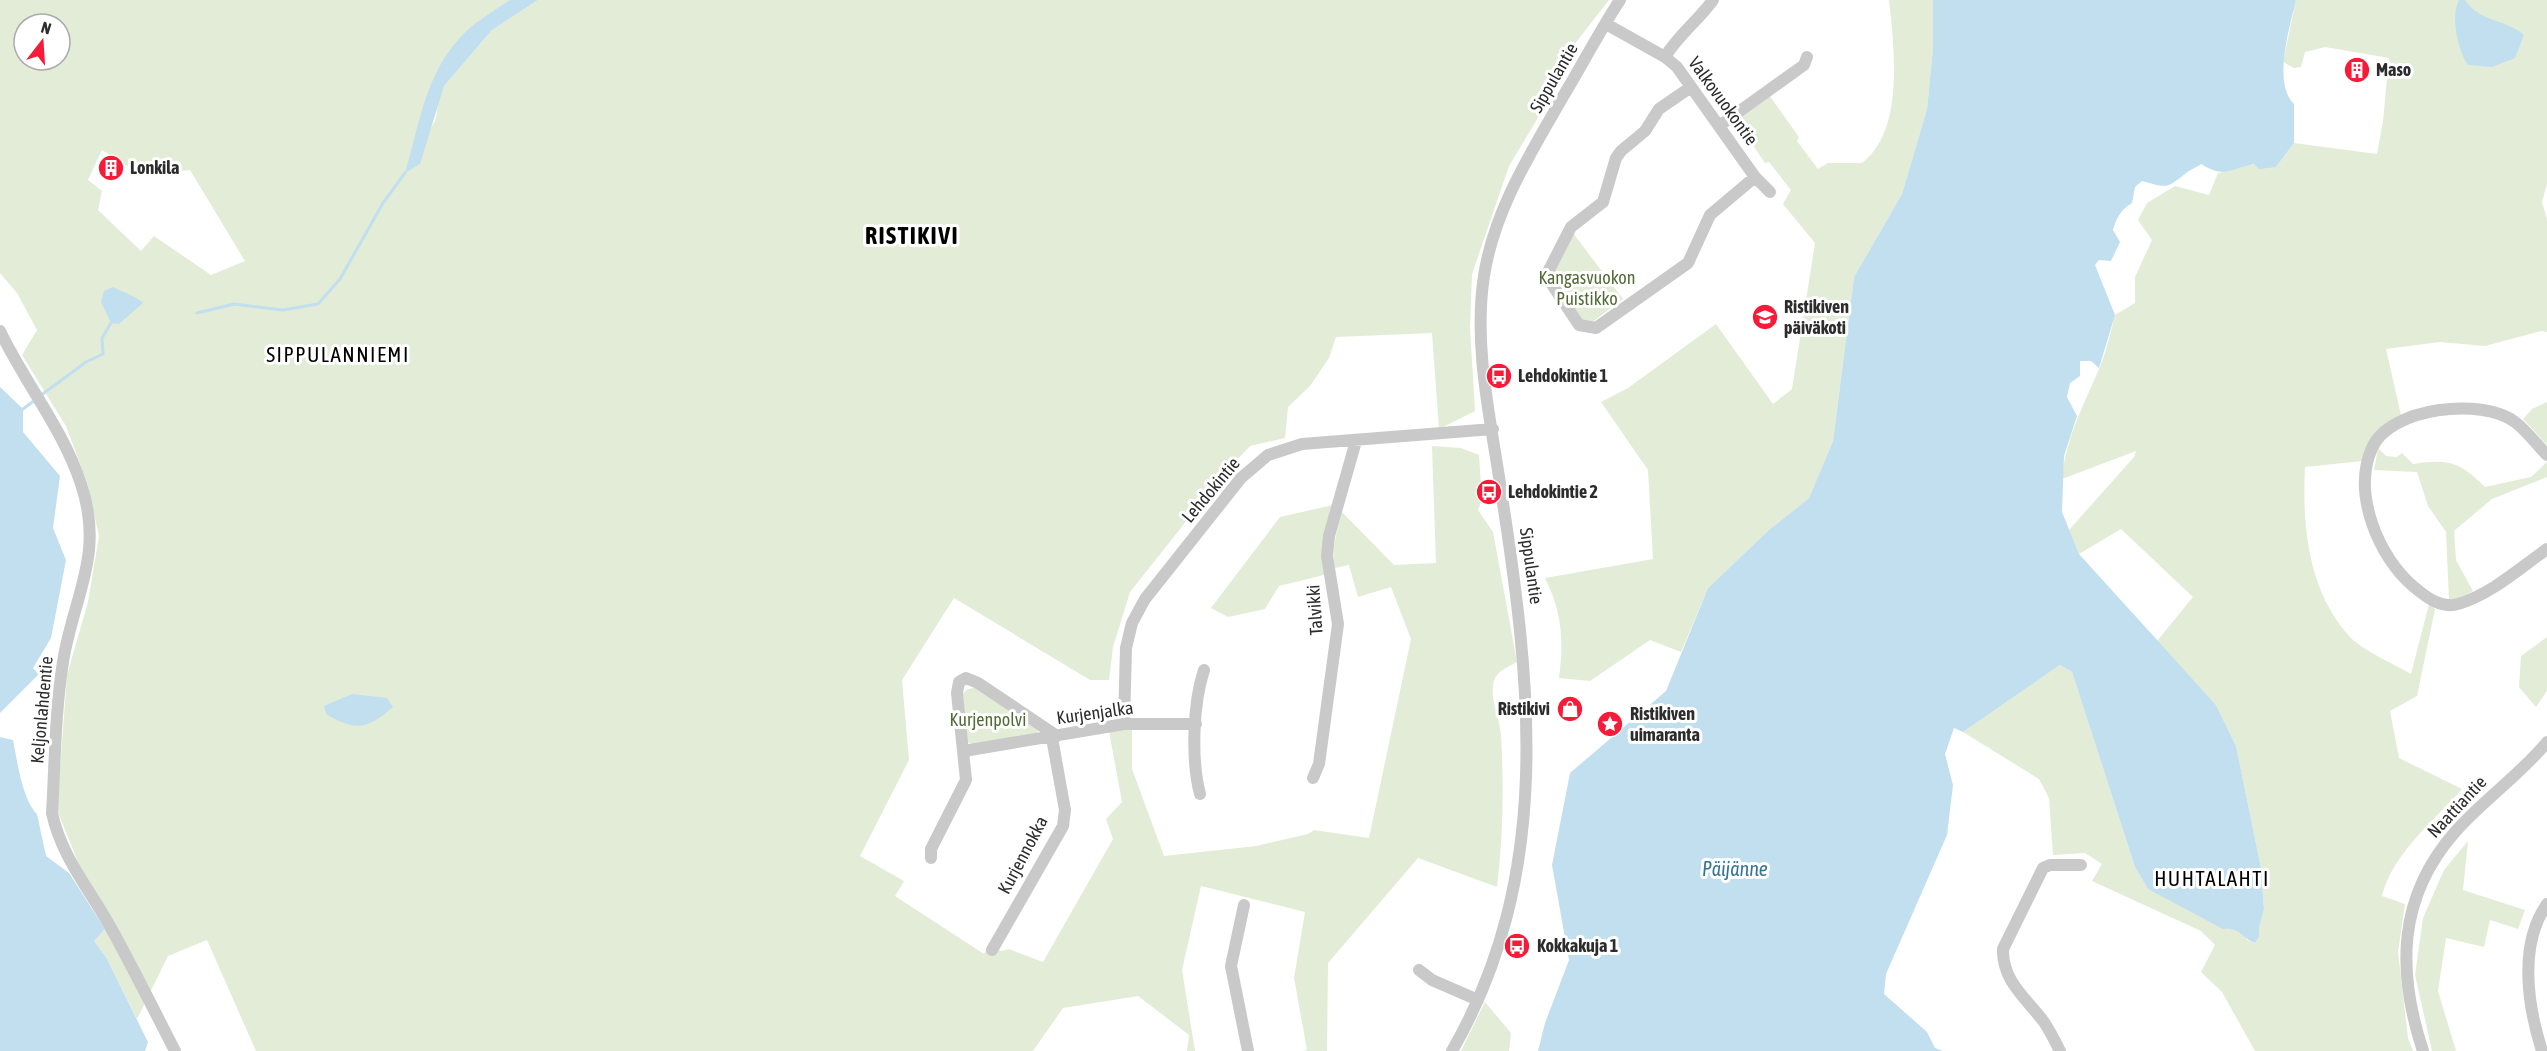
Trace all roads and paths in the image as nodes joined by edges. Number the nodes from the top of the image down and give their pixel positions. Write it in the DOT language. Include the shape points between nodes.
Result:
graph roads {
  1 [pos="1620,0"];
  2 [pos="1713,0"];
  3 [pos="1606,24"];
  4 [pos="1665,57"];
  5 [pos="1807,57"];
  6 [pos="1692,87"];
  7 [pos="1719,126"];
  8 [pos="1755,177"];
  9 [pos="1770,192"];
  10 [pos="0,331"];
  11 [pos="1492,429"];
  12 [pos="1356,441"];
  13 [pos="2547,455"];
  14 [pos="2547,549"];
  15 [pos="1204,670"];
  16 [pos="1124,724"];
  17 [pos="1196,724"];
  18 [pos="1054,737"];
  19 [pos="2547,742"];
  20 [pos="964,752"];
  21 [pos="1313,778"];
  22 [pos="1200,794"];
  23 [pos="931,858"];
  24 [pos="2080,865"];
  25 [pos="2547,904"];
  26 [pos="1244,905"];
  27 [pos="992,950"];
  28 [pos="1419,970"];
  29 [pos="1478,1000"];
  30 [pos="175,1051"];
  31 [pos="1248,1051"];
  32 [pos="1452,1051"];
  33 [pos="2060,1051"];
  34 [pos="2423,1051"];
  35 [pos="2542,1051"];
  1 -- 3 [label="street, Sippulantie"];
  2 -- 4 [label="street"];
  3 -- 4 [label="street, Valkovuokontie"];
  3 -- 11 [label="street, Sippulantie" via="1515,180 1496,225 1484,275 1479,330"];
  4 -- 6 [label="street, Valkovuokontie"];
  5 -- 7 [label="street" via="1804,65"];
  6 -- 7 [label="street, Valkovuokontie"];
  6 -- 8 [label="street" via="1659,109 1645,131 1621,151 1603,202 1571,227 1549,270 1549,280 1579,325 1596,328 1688,263 1710,215"];
  7 -- 8 [label="street, Valkovuokontie"];
  8 -- 9 [label="street, Valkovuokontie"];
  10 -- 30 [label="street, Keljonlahdentie" via="65,444 82,486 91,544 86,579 63,658 52,813 55,828"];
  11 -- 12 [label="street, Lehdokintie"];
  11 -- 29 [label="street, Sippulantie" via="1522,632 1527,766 1524,830 1516,878 1499,947"];
  12 -- 16 [label="street, Lehdokintie" via="1302,444 1282,450 1268,455 1241,478 1145,599 1132,623 1126,648"];
  12 -- 21 [label="street, Talvikki" via="1329,536 1327,556 1338,624 1319,764"];
  13 -- 14 [label="street" via="2515,422 2490,411 2464,406 2437,409 2394,427 2372,446 2364,498 2392,562 2431,601 2457,605 2482,593"];
  15 -- 17 [label="street"];
  16 -- 17 [label="street, Kurjenjalka"];
  16 -- 18 [label="street, Kurjenjalka"];
  17 -- 22 [label="street" via="1195,776"];
  18 -- 20 [label="street, Kurjenjalka"];
  18 -- 20 [label="street" via="966,678 959,682 957,693"];
  18 -- 27 [label="street, Kurjennokka" via="1065,810 1063,826"];
  19 -- 34 [label="street, Naattiantie" via="2455,832 2423,880 2406,937 2404,972"];
  20 -- 23 [label="street" via="963,790 931,849"];
  24 -- 33 [label="street" via="2043,868 2002,949 2010,982 2044,1023"];
  25 -- 35 [label="street" via="2535,929 2530,964 2531,1010"];
  26 -- 31 [label="street" via="1231,966"];
  28 -- 29 [label="street" via="1432,980"];
  29 -- 32 [label="street, Sippulantie"];
}
